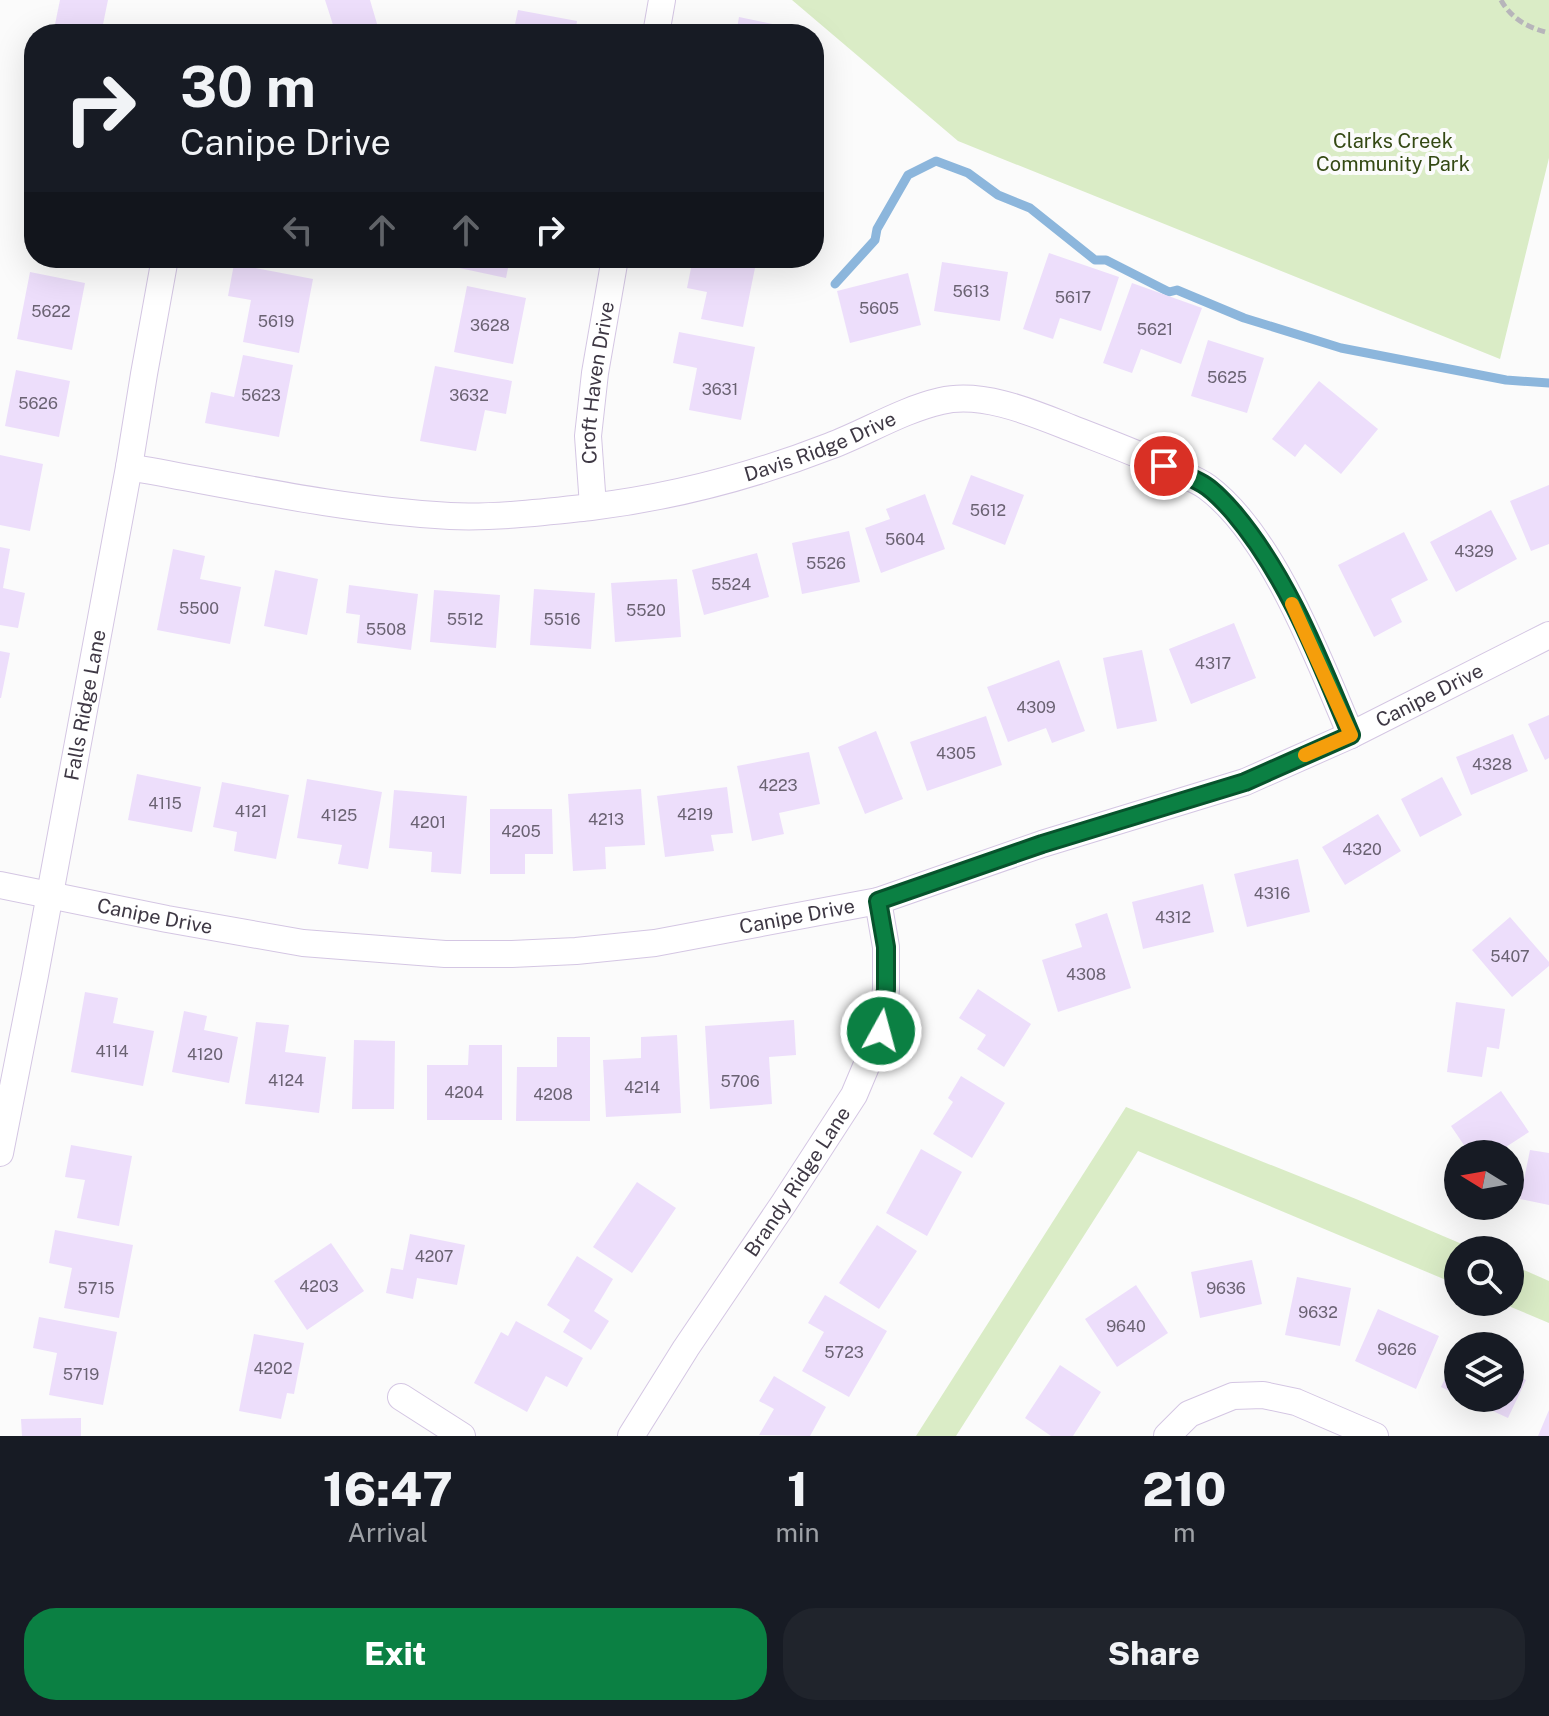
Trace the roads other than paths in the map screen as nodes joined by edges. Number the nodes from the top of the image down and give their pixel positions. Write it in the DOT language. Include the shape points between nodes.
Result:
graph roads {
  1 [pos="662,0"];
  2 [pos="658,24"];
  3 [pos="163,268"];
  4 [pos="613,268"];
  5 [pos="129,467"];
  6 [pos="593,506"];
  7 [pos="1549,635"];
  8 [pos="1351,735"];
  9 [pos="0,885"];
  10 [pos="49,895"];
  11 [pos="878,901"];
  12 [pos="0,1153"];
  13 [pos="401,1397"];
  14 [pos="462,1436"];
  15 [pos="631,1436"];
  16 [pos="1167,1436"];
  17 [pos="1375,1436"];
  1 -- 2 [label="street"];
  3 -- 5 [label="street, Falls Ridge Lane"];
  4 -- 6 [label="street, Croft Haven Drive" via="588,436"];
  5 -- 6 [label="street, Davis Ridge Drive" via="343,506 453,516"];
  5 -- 10 [label="street, Falls Ridge Lane"];
  6 -- 8 [label="street, Davis Ridge Drive" via="734,479 945,400 998,403 1035,413 1192,479 1223,501 1252,534 1285,589"];
  7 -- 8 [label="street, Canipe Drive"];
  8 -- 11 [label="street, Canipe Drive" via="1245,782"];
  9 -- 10 [label="street, Canipe Drive"];
  10 -- 11 [label="street, Canipe Drive" via="303,943 445,954 655,943"];
  10 -- 12 [label="street, Falls Ridge Lane"];
  11 -- 15 [label="street, Brandy Ridge Lane" via="886,947 881,1031 854,1095"];
  13 -- 14 [label="street"];
  16 -- 17 [label="street" via="1189,1414 1233,1396 1263,1395 1296,1402"];
}
